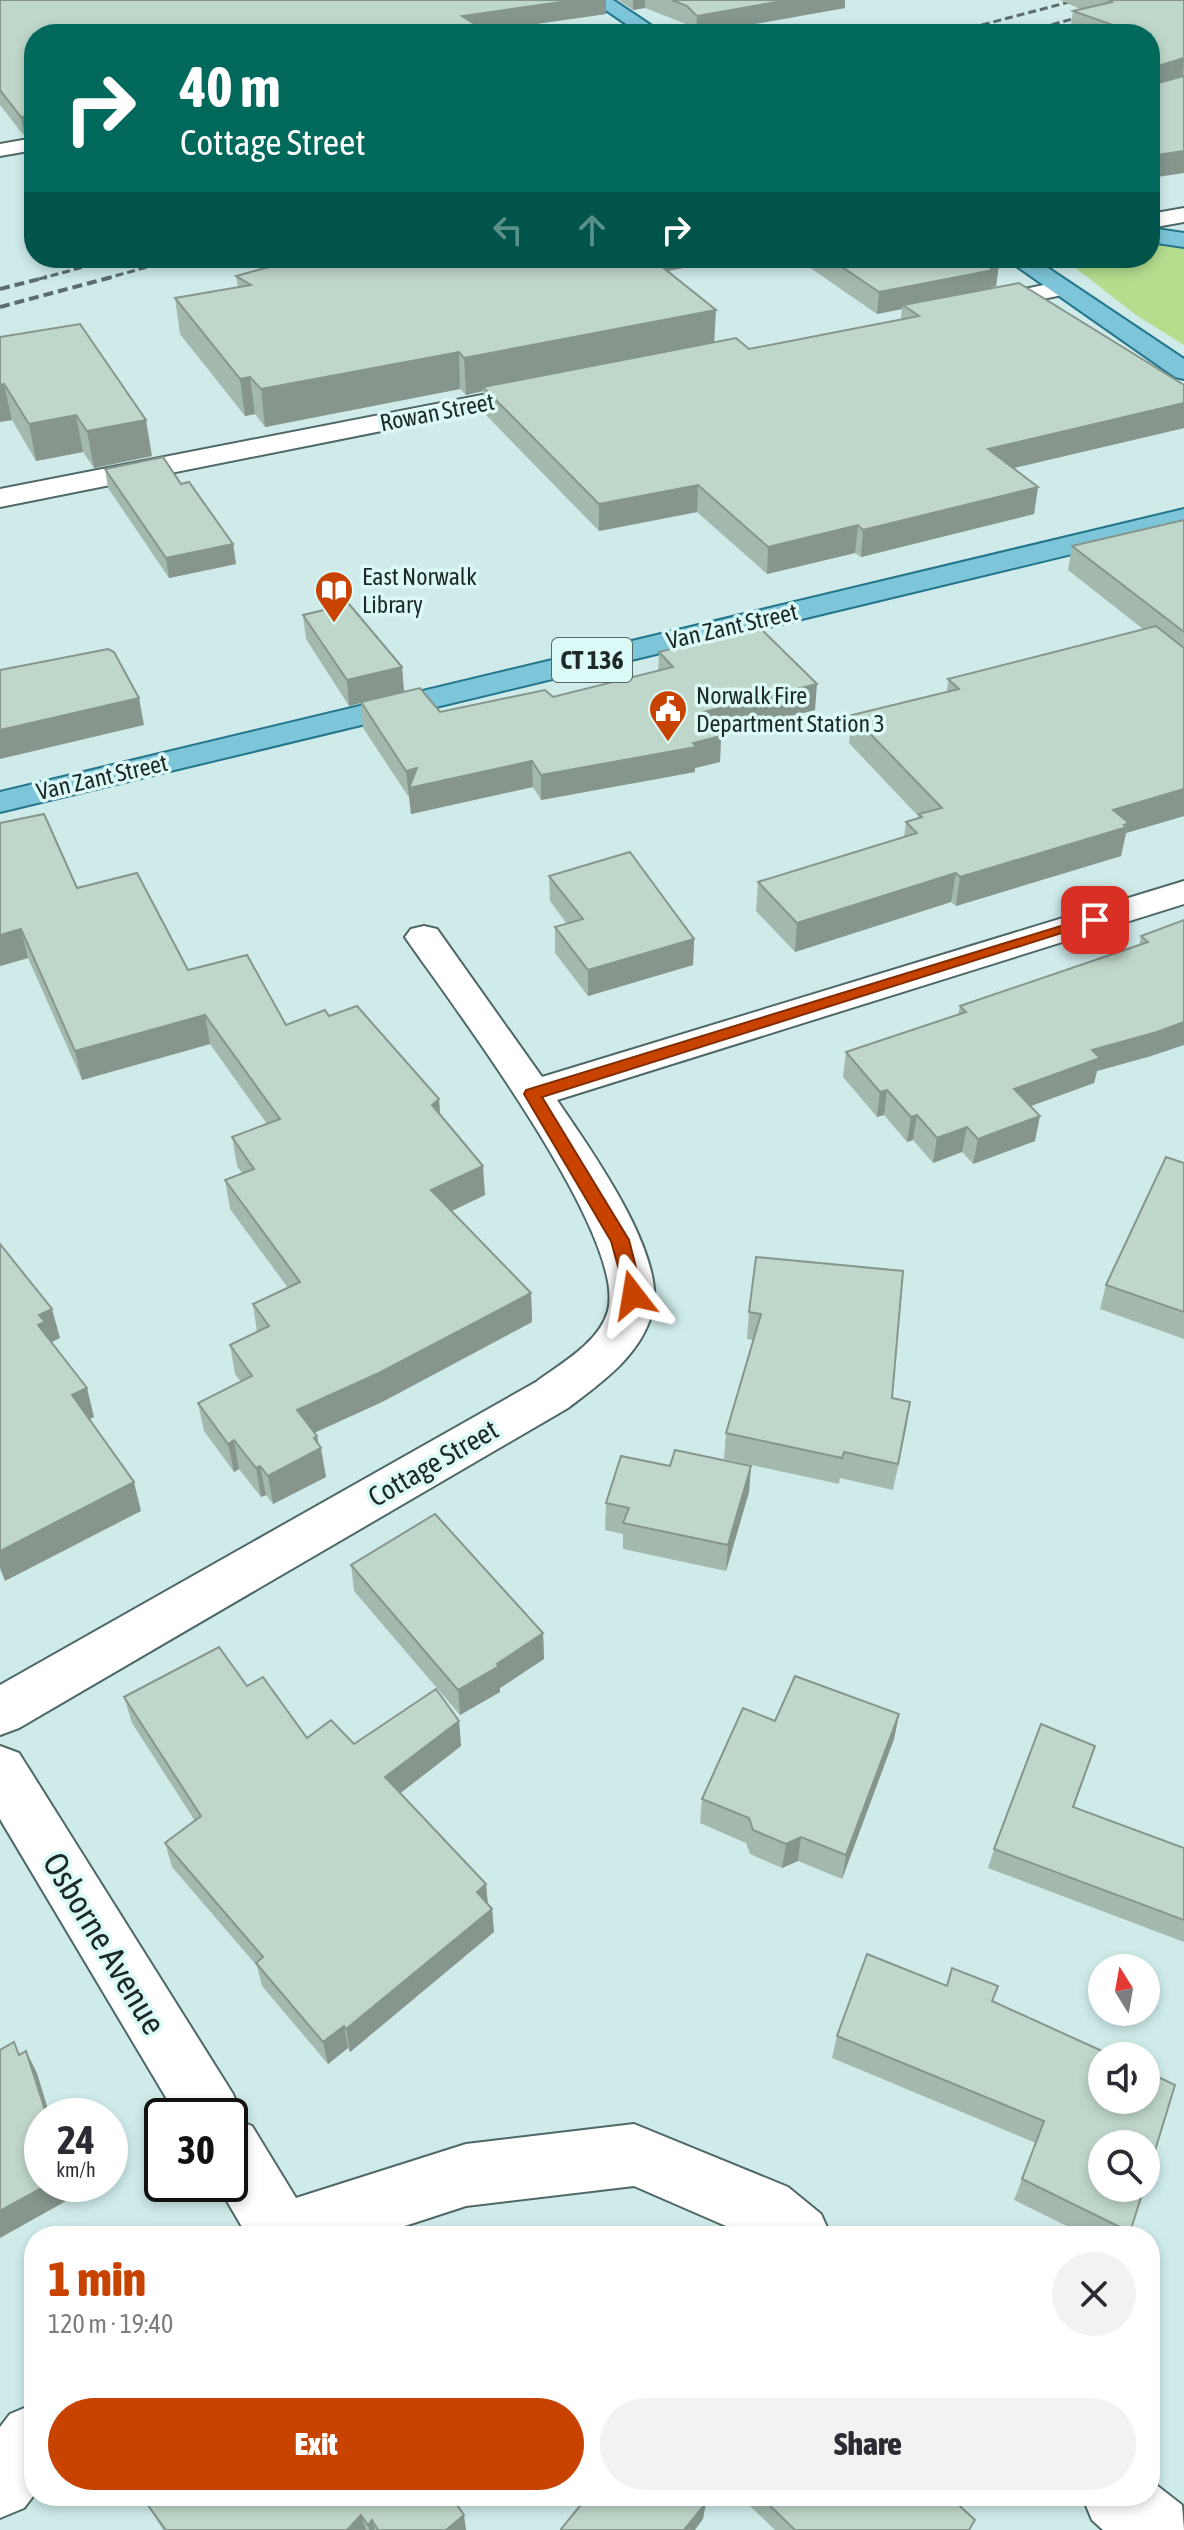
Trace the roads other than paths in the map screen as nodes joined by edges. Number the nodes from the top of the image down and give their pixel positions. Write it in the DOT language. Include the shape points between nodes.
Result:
graph roads {
  1 [pos="600,0"];
  2 [pos="638,24"];
  3 [pos="24,146"];
  4 [pos="0,150"];
  5 [pos="1184,215"];
  6 [pos="1160,219"];
  7 [pos="1160,236"];
  8 [pos="1184,240"];
  9 [pos="1032,268"];
  10 [pos="1052,268"];
  11 [pos="1063,288"];
  12 [pos="959,309"];
  13 [pos="1184,371"];
  14 [pos="564,387"];
  15 [pos="0,498"];
  16 [pos="1184,518"];
  17 [pos="0,802"];
  18 [pos="1184,892"];
  19 [pos="424,937"];
  20 [pos="532,1094"];
  21 [pos="0,1712"];
  22 [pos="0,1770"];
  23 [pos="200,2098"];
  24 [pos="248,2180"];
  25 [pos="274,2226"];
  26 [pos="303,2226"];
  27 [pos="787,2226"];
  28 [pos="24,2452"];
  29 [pos="0,2484"];
  30 [pos="1128,2506"];
  31 [pos="1157,2530"];
  1 -- 2 [label="main road"];
  3 -- 4 [label="street"];
  5 -- 6 [label="street"];
  7 -- 8 [label="main road"];
  9 -- 11 [label="main road"];
  10 -- 11 [label="main road"];
  11 -- 12 [label="street"];
  11 -- 13 [label="main road"];
  14 -- 15 [label="street, Rowan Street"];
  16 -- 17 [label="main road, Van Zant Street / CT 136"];
  18 -- 20 [label="street"];
  19 -- 20 [label="street, Cottage Street"];
  20 -- 21 [label="street, Cottage Street" via="620,1240 633,1295 620,1340 552,1395"];
  22 -- 23 [label="street, Osborne Avenue"];
  24 -- 25 [label="street"];
  26 -- 27 [label="street" via="466,2175 634,2155 766,2209"];
  28 -- 29 [label="street"];
  30 -- 31 [label="street"];
}
